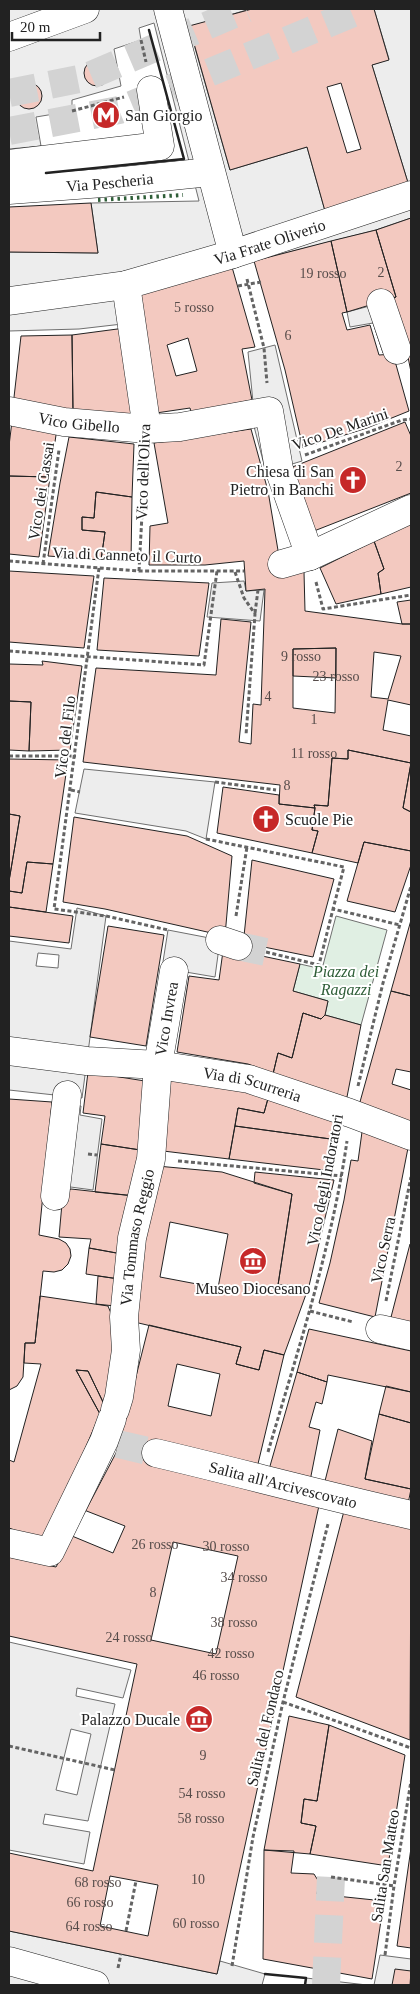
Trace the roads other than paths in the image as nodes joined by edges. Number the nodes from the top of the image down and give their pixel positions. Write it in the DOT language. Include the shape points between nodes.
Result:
graph roads {
  1 [pos="85,9"];
  2 [pos="168,9"];
  3 [pos="9,37"];
  4 [pos="151,90"];
  5 [pos="9,164"];
  6 [pos="210,172"];
  7 [pos="9,190"];
  8 [pos="411,195"];
  9 [pos="233,254"];
  10 [pos="126,285"];
  11 [pos="9,301"];
  12 [pos="380,303"];
  13 [pos="397,350"];
  14 [pos="9,411"];
  15 [pos="147,430"];
  16 [pos="411,509"];
  17 [pos="310,556"];
  18 [pos="282,564"];
  19 [pos="174,971"];
  20 [pos="9,1051"];
  21 [pos="158,1065"];
  22 [pos="67,1095"];
  23 [pos="411,1136"];
  24 [pos="55,1196"];
  25 [pos="380,1329"];
  26 [pos="411,1336"];
  27 [pos="156,1452"];
  28 [pos="411,1515"];
  29 [pos="9,1543"];
  30 [pos="9,1961"];
  31 [pos="88,1984"];
  1 -- 3 [label="street"];
  2 -- 6 [label="street"];
  4 -- 5 [label="street" via="160,146"];
  6 -- 7 [label="street, Via Pescheria"];
  6 -- 9 [label="street"];
  8 -- 9 [label="street, Via Frate Oliverio"];
  9 -- 10 [label="street, Via Frate Oliverio"];
  10 -- 11 [label="street, Via Frate Oliverio"];
  10 -- 15 [label="street, Vico dell'Oliva"];
  12 -- 13 [label="street"];
  14 -- 15 [label="street, Vico Gibello" via="64,422"];
  15 -- 17 [label="street, Vico Gibello" via="269,411 278,463"];
  16 -- 17 [label="street"];
  17 -- 18 [label="street"];
  19 -- 21 [label="street, Vico Invrea"];
  20 -- 21 [label="street, Via di Scurreria" via="86,1061"];
  21 -- 23 [label="street, Via di Scurreria" via="249,1079"];
  21 -- 29 [label="street, Via Tommaso Reggio" via="151,1159 132,1238 124,1317 126,1350 112,1428 50,1552"];
  22 -- 24 [label="street"];
  25 -- 26 [label="street"];
  27 -- 28 [label="street, Salita all'Arcivescovato"];
  30 -- 31 [label="street"];
}
